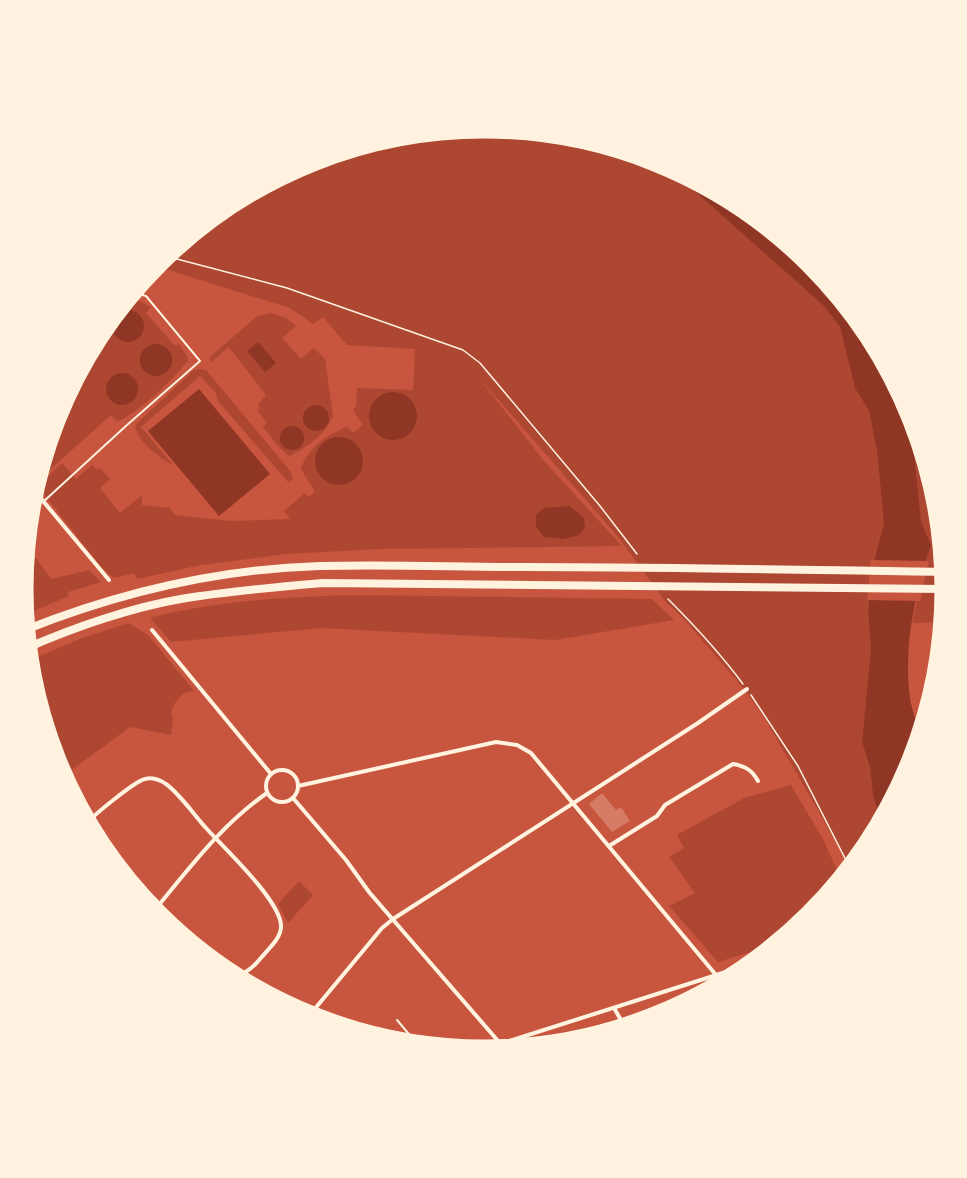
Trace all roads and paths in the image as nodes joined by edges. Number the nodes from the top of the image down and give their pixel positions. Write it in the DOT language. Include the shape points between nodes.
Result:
graph roads {
  1 [pos="175,259"];
  2 [pos="141,295"];
  3 [pos="41,498"];
  4 [pos="44,502"];
  5 [pos="637,554"];
  6 [pos="935,572"];
  7 [pos="109,580"];
  8 [pos="936,589"];
  9 [pos="668,599"];
  10 [pos="33,627"];
  11 [pos="152,630"];
  12 [pos="35,645"];
  13 [pos="747,689"];
  14 [pos="271,774"];
  15 [pos="758,781"];
  16 [pos="298,786"];
  17 [pos="267,793"];
  18 [pos="293,798"];
  19 [pos="574,803"];
  20 [pos="93,816"];
  21 [pos="216,837"];
  22 [pos="609,846"];
  23 [pos="845,859"];
  24 [pos="160,904"];
  25 [pos="393,920"];
  26 [pos="245,973"];
  27 [pos="720,974"];
  28 [pos="716,975"];
  29 [pos="614,1008"];
  30 [pos="315,1009"];
  31 [pos="397,1020"];
  32 [pos="621,1020"];
  33 [pos="409,1034"];
  34 [pos="513,1040"];
  35 [pos="497,1041"];
  1 -- 5 [label="path" via="287,288 464,350 480,363"];
  2 -- 4 [label="lane" via="200,361"];
  3 -- 4 [label="street"];
  4 -- 7 [label="street"];
  6 -- 10 [label="highway" via="318,566 174,584 84,608"];
  8 -- 12 [label="highway" via="323,583 179,599 90,624"];
  9 -- 13 [label="path" via="704,635"];
  11 -- 14 [label="street"];
  13 -- 19 [label="street"];
  13 -- 23 [label="path" via="798,766"];
  14 -- 16 [label="street" via="288,771"];
  14 -- 17 [label="street" via="266,781"];
  15 -- 22 [label="street" via="744,766 733,764 665,805 657,816"];
  16 -- 18 [label="street"];
  16 -- 19 [label="street" via="496,742 517,745 531,753"];
  17 -- 18 [label="street" via="279,802"];
  17 -- 21 [label="street"];
  18 -- 25 [label="street"];
  19 -- 22 [label="street"];
  19 -- 25 [label="street"];
  20 -- 21 [label="street" via="144,779 157,779 168,785"];
  21 -- 24 [label="street"];
  21 -- 26 [label="street" via="279,914 280,934 251,971"];
  22 -- 28 [label="street"];
  25 -- 30 [label="street"];
  25 -- 35 [label="street"];
  27 -- 28 [label="street"];
  28 -- 29 [label="street"];
  29 -- 32 [label="street"];
  29 -- 34 [label="street"];
  31 -- 33 [label="lane"];
}
